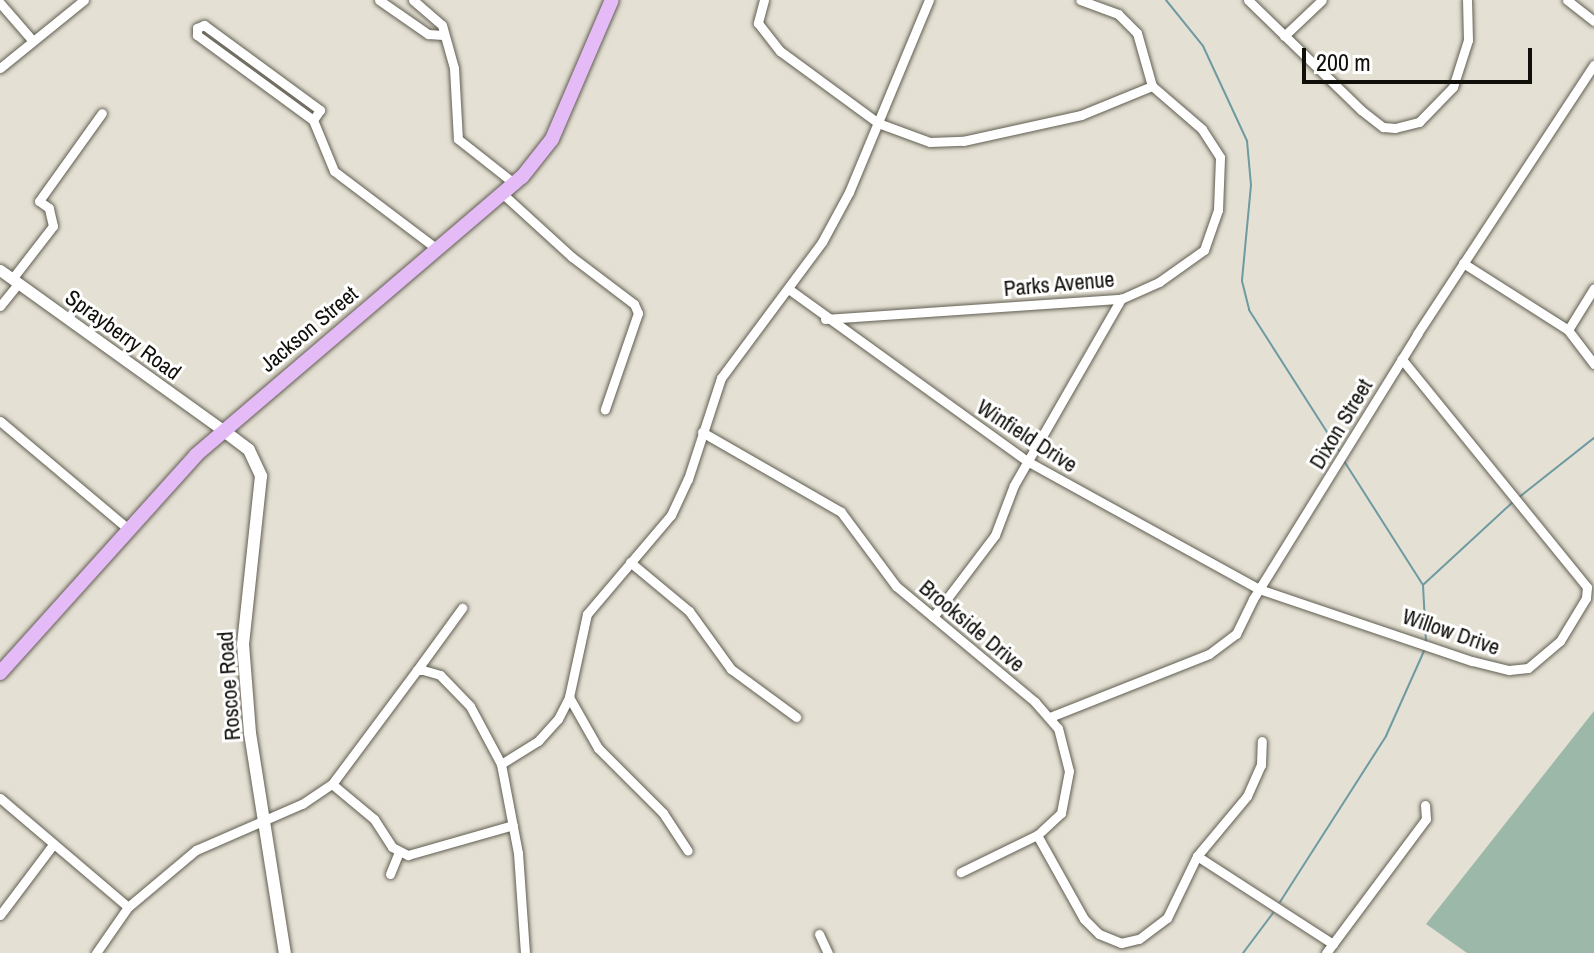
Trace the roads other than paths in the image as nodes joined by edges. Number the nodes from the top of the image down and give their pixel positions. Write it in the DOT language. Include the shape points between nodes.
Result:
graph roads {
  1 [pos="84,0"];
  2 [pos="379,0"];
  3 [pos="413,0"];
  4 [pos="612,0"];
  5 [pos="764,0"];
  6 [pos="929,0"];
  7 [pos="1080,0"];
  8 [pos="1248,0"];
  9 [pos="1322,0"];
  10 [pos="1467,0"];
  11 [pos="1567,0"];
  12 [pos="0,3"];
  13 [pos="1594,21"];
  14 [pos="443,35"];
  15 [pos="1284,36"];
  16 [pos="32,40"];
  17 [pos="1594,65"];
  18 [pos="0,68"];
  19 [pos="1152,86"];
  20 [pos="102,113"];
  21 [pos="313,120"];
  22 [pos="878,123"];
  23 [pos="509,190"];
  24 [pos="437,249"];
  25 [pos="1463,263"];
  26 [pos="0,270"];
  27 [pos="15,281"];
  28 [pos="1594,288"];
  29 [pos="790,290"];
  30 [pos="1121,299"];
  31 [pos="0,306"];
  32 [pos="825,319"];
  33 [pos="1568,330"];
  34 [pos="1402,359"];
  35 [pos="1594,364"];
  36 [pos="605,409"];
  37 [pos="0,421"];
  38 [pos="224,431"];
  39 [pos="702,432"];
  40 [pos="1027,461"];
  41 [pos="126,527"];
  42 [pos="630,562"];
  43 [pos="1259,589"];
  44 [pos="462,608"];
  45 [pos="933,617"];
  46 [pos="417,670"];
  47 [pos="0,673"];
  48 [pos="569,697"];
  49 [pos="796,717"];
  50 [pos="1050,717"];
  51 [pos="1262,741"];
  52 [pos="501,764"];
  53 [pos="332,784"];
  54 [pos="0,798"];
  55 [pos="1425,805"];
  56 [pos="265,816"];
  57 [pos="513,825"];
  58 [pos="1037,835"];
  59 [pos="52,846"];
  60 [pos="688,851"];
  61 [pos="399,852"];
  62 [pos="1197,856"];
  63 [pos="961,872"];
  64 [pos="390,874"];
  65 [pos="128,907"];
  66 [pos="0,915"];
  67 [pos="819,934"];
  68 [pos="1330,949"];
  69 [pos="96,953"];
  70 [pos="285,953"];
  71 [pos="525,953"];
  72 [pos="828,953"];
  1 -- 16 [label="street" via="75,13"];
  2 -- 14 [label="street" via="428,34"];
  3 -- 14 [label="street" via="438,19"];
  4 -- 23 [label="main road, Jackson Street" via="552,139"];
  5 -- 22 [label="street" via="759,13 762,34"];
  6 -- 22 [label="street"];
  7 -- 19 [label="street" via="1118,14 1137,33"];
  8 -- 15 [label="street"];
  9 -- 15 [label="street"];
  10 -- 15 [label="street" via="1468,40 1453,87 1419,122 1395,128 1383,127 1361,110"];
  11 -- 13 [label="street"];
  12 -- 16 [label="street"];
  14 -- 23 [label="street" via="454,68 456,136"];
  16 -- 18 [label="street"];
  17 -- 25 [label="street, Dixon Street"];
  19 -- 22 [label="street" via="1081,115 963,141 930,142"];
  19 -- 30 [label="street, Parks Avenue" via="1202,129 1220,157 1220,201 1204,250 1159,282"];
  20 -- 27 [label="street" via="39,201 49,208 53,226"];
  21 -- 21 [label="street" via="320,110 204,25 197,28 197,35"];
  21 -- 24 [label="street" via="334,171"];
  22 -- 29 [label="street" via="842,205"];
  23 -- 24 [label="main road, Jackson Street"];
  23 -- 36 [label="street" via="564,251 634,304 638,313"];
  24 -- 38 [label="main road, Jackson Street"];
  25 -- 33 [label="street"];
  25 -- 34 [label="street, Dixon Street"];
  26 -- 27 [label="street, Sprayberry Road"];
  27 -- 31 [label="street"];
  27 -- 38 [label="street, Sprayberry Road"];
  28 -- 33 [label="street"];
  29 -- 32 [label="street, Winfield Drive"];
  29 -- 39 [label="street" via="721,378"];
  30 -- 32 [label="street, Parks Avenue"];
  30 -- 40 [label="street"];
  32 -- 40 [label="street, Winfield Drive"];
  33 -- 35 [label="street"];
  34 -- 43 [label="street, Dixon Street"];
  34 -- 43 [label="street, Willow Drive" via="1582,575 1586,598 1578,614 1542,660 1509,670"];
  37 -- 41 [label="street"];
  38 -- 41 [label="main road, Jackson Street"];
  38 -- 56 [label="main road, Roscoe Road" via="249,450 261,476 243,644 250,733"];
  39 -- 42 [label="street" via="671,515"];
  39 -- 45 [label="street, Brookside Drive" via="841,512 896,586"];
  40 -- 43 [label="street, Winfield Drive"];
  40 -- 45 [label="street" via="995,535"];
  41 -- 47 [label="main road, Jackson Street"];
  42 -- 48 [label="street" via="587,614"];
  42 -- 49 [label="street" via="689,611 731,669"];
  43 -- 50 [label="street, Dixon Street" via="1236,634 1223,647"];
  44 -- 46 [label="street"];
  45 -- 50 [label="street, Brookside Drive"];
  46 -- 52 [label="street" via="440,675 470,706"];
  46 -- 53 [label="street"];
  48 -- 52 [label="street" via="548,732"];
  48 -- 60 [label="street" via="598,748 663,813"];
  50 -- 58 [label="street, Brookside Drive" via="1067,753 1067,792 1061,813"];
  51 -- 62 [label="street" via="1261,765 1247,796"];
  52 -- 57 [label="street"];
  53 -- 56 [label="street" via="302,804"];
  53 -- 61 [label="street" via="374,819"];
  54 -- 59 [label="street"];
  55 -- 68 [label="street" via="1426,819"];
  56 -- 65 [label="street" via="196,850"];
  56 -- 70 [label="main road, Roscoe Road"];
  57 -- 61 [label="street" via="416,854"];
  57 -- 71 [label="street"];
  58 -- 62 [label="street" via="1084,919 1099,934 1121,943 1156,930"];
  58 -- 63 [label="street, Brookside Drive"];
  59 -- 65 [label="street"];
  59 -- 66 [label="street"];
  61 -- 64 [label="street"];
  62 -- 68 [label="street"];
  65 -- 69 [label="street"];
  67 -- 72 [label="street"];
}
